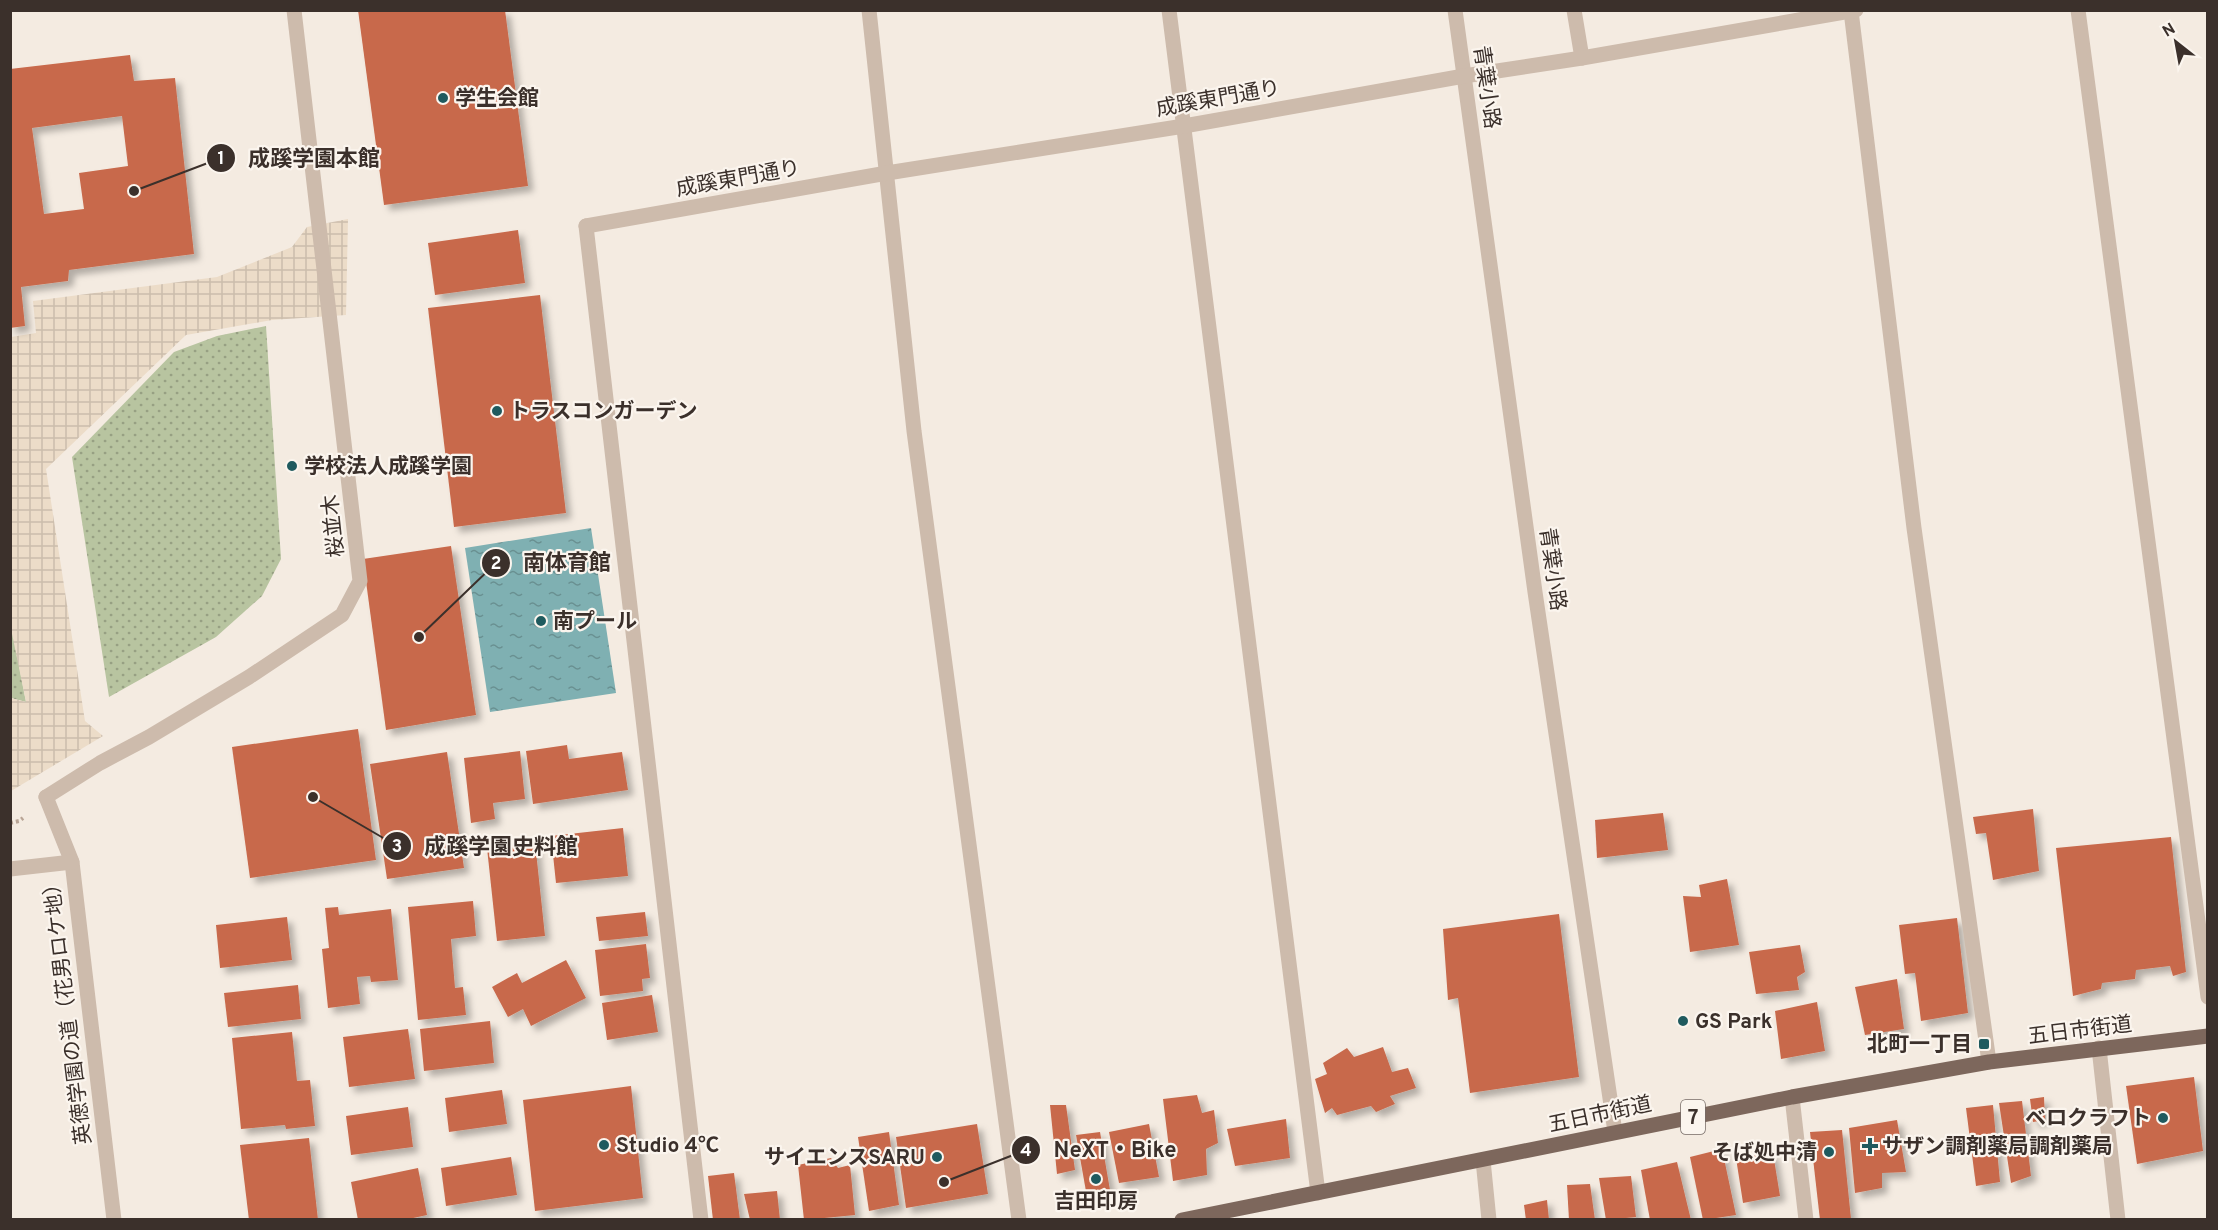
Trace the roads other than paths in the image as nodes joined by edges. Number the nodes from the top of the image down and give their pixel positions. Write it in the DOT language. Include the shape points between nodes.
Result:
graph roads {
  1 [pos="294,10"];
  2 [pos="869,10"];
  3 [pos="1169,10"];
  4 [pos="1455,10"];
  5 [pos="1574,10"];
  6 [pos="2078,10"];
  7 [pos="1854,11"];
  8 [pos="1797,16"];
  9 [pos="1582,58"];
  10 [pos="1464,76"];
  11 [pos="1184,126"];
  12 [pos="887,173"];
  13 [pos="46,797"];
  14 [pos="72,862"];
  15 [pos="10,869"];
  16 [pos="2208,997"];
  17 [pos="2208,1036"];
  18 [pos="2099,1048"];
  19 [pos="1989,1062"];
  20 [pos="1792,1097"];
  21 [pos="1615,1132"];
  22 [pos="1484,1160"];
  23 [pos="1318,1193"];
  24 [pos="114,1220"];
  25 [pos="701,1220"];
  26 [pos="1019,1220"];
  27 [pos="1182,1220"];
  28 [pos="1490,1220"];
  29 [pos="1806,1220"];
  30 [pos="2118,1220"];
  1 -- 13 [label="street, 桜並木" via="360,581 342,615 249,677"];
  2 -- 12 [label="street"];
  3 -- 11 [label="street"];
  4 -- 10 [label="street, 青葉小路"];
  5 -- 9 [label="street"];
  6 -- 16 [label="street"];
  7 -- 8 [label="street, 成蹊東門通り"];
  7 -- 19 [label="street" via="1914,528"];
  8 -- 9 [label="street, 成蹊東門通り"];
  9 -- 10 [label="street, 成蹊東門通り"];
  10 -- 11 [label="street, 成蹊東門通り"];
  10 -- 21 [label="street, 青葉小路"];
  11 -- 12 [label="street, 成蹊東門通り"];
  11 -- 23 [label="street"];
  12 -- 25 [label="street, 成蹊東門通り" via="586,226"];
  12 -- 26 [label="street" via="914,431"];
  13 -- 14 [label="street, 英徳学園の道（花男ロケ地）"];
  14 -- 15 [label="street"];
  14 -- 24 [label="street, 英徳学園の道（花男ロケ地）"];
  17 -- 18 [label="main road, 五日市街道 / 7"];
  18 -- 19 [label="main road, 五日市街道 / 7"];
  18 -- 30 [label="street"];
  19 -- 20 [label="main road, 五日市街道 / 7"];
  20 -- 21 [label="main road, 五日市街道 / 7"];
  20 -- 29 [label="street"];
  21 -- 22 [label="main road, 五日市街道 / 7"];
  22 -- 23 [label="main road, 五日市街道 / 7"];
  22 -- 28 [label="street"];
  23 -- 27 [label="main road, 五日市街道 / 7"];
}
